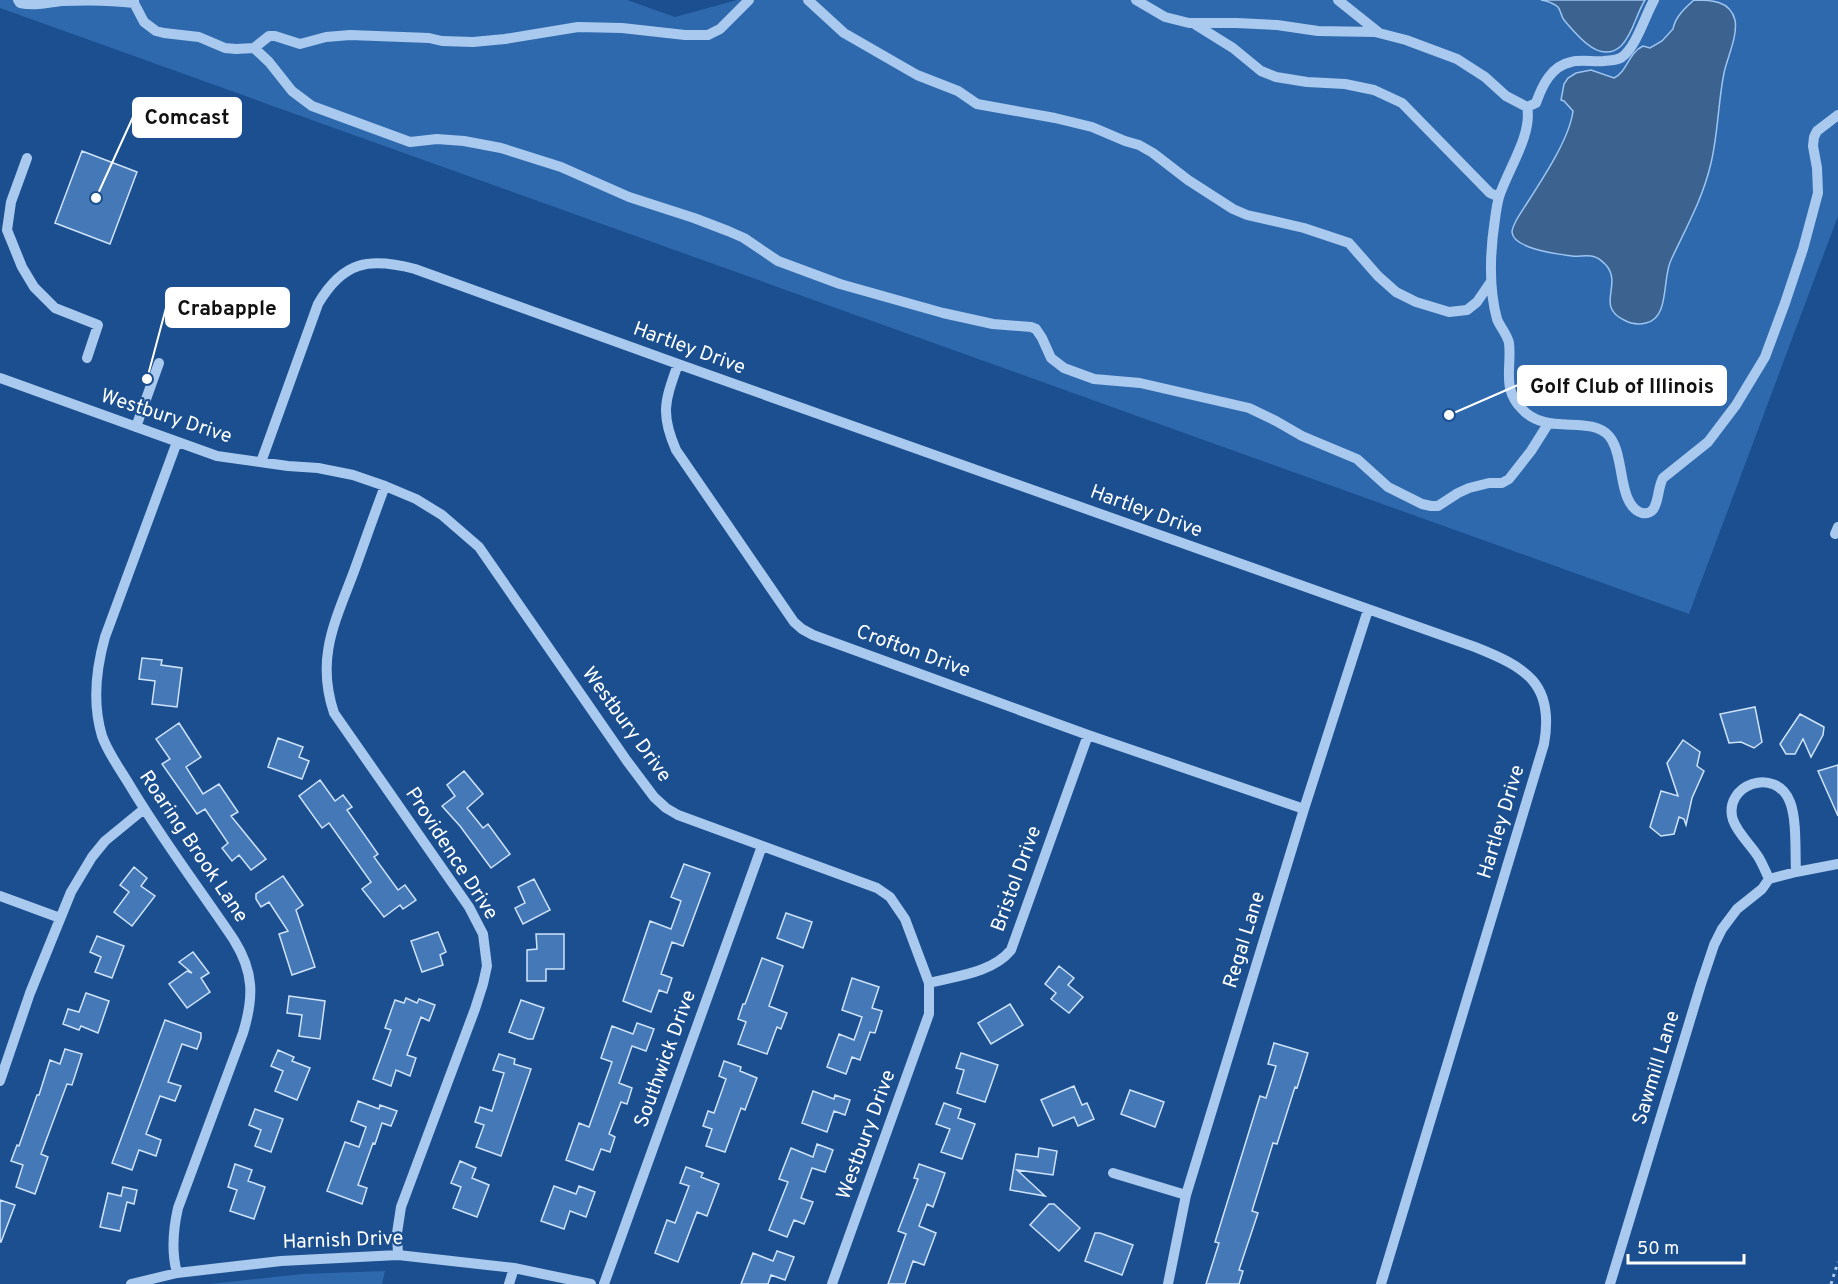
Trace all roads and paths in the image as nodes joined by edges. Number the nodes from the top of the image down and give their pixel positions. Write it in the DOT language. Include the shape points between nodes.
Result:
graph roads {
  1 [pos="18,0"];
  2 [pos="749,0"];
  3 [pos="808,0"];
  4 [pos="1136,0"];
  5 [pos="1338,0"];
  6 [pos="1654,0"];
  7 [pos="134,1"];
  8 [pos="1192,24"];
  9 [pos="1381,34"];
  10 [pos="254,48"];
  11 [pos="1527,107"];
  12 [pos="1838,115"];
  13 [pos="27,158"];
  14 [pos="1499,197"];
  15 [pos="1490,283"];
  16 [pos="87,358"];
  17 [pos="159,363"];
  18 [pos="678,364"];
  19 [pos="0,378"];
  20 [pos="1548,424"];
  21 [pos="136,427"];
  22 [pos="177,442"];
  23 [pos="261,462"];
  24 [pos="385,486"];
  25 [pos="1368,610"];
  26 [pos="1088,735"];
  27 [pos="144,809"];
  28 [pos="1304,810"];
  29 [pos="762,846"];
  30 [pos="1838,864"];
  31 [pos="1796,872"];
  32 [pos="1769,879"];
  33 [pos="0,896"];
  34 [pos="60,918"];
  35 [pos="929,983"];
  36 [pos="0,1081"];
  37 [pos="1113,1173"];
  38 [pos="1186,1196"];
  39 [pos="398,1255"];
  40 [pos="1838,1262"];
  41 [pos="514,1269"];
  42 [pos="177,1273"];
  43 [pos="131,1284"];
  44 [pos="509,1284"];
  45 [pos="591,1284"];
  46 [pos="604,1284"];
  47 [pos="832,1284"];
  48 [pos="1168,1284"];
  49 [pos="1381,1284"];
  50 [pos="1610,1284"];
  51 [pos="1831,1284"];
  1 -- 7 [label="street" via="27,4"];
  2 -- 10 [label="street" via="720,29 708,35 578,27 473,42 350,35 300,44 269,36"];
  3 -- 15 [label="street" via="844,33 976,104 1092,127 1146,149 1233,209 1348,243 1396,292 1416,302 1449,312 1467,310"];
  4 -- 8 [label="street" via="1164,17"];
  5 -- 9 [label="street"];
  6 -- 11 [label="street" via="1623,56 1562,65 1548,77 1536,103"];
  7 -- 10 [label="street" via="144,22 156,31 199,37 236,50"];
  8 -- 9 [label="street" via="1277,25"];
  8 -- 14 [label="street" via="1214,35 1261,71 1306,82 1374,90 1402,102 1490,194"];
  9 -- 11 [label="street" via="1457,59"];
  10 -- 20 [label="street" via="292,91 312,106 410,142 437,139 501,148 728,231 778,261 840,284 943,313 1036,329 1051,358 1064,368 1094,379 1140,383 1249,408 1357,459 1388,487 1422,504 1438,506 1469,488 1509,479"];
  11 -- 14 [label="street" via="1524,136"];
  12 -- 20 [label="street" via="1814,137 1818,193 1765,357 1708,442 1663,478 1652,510 1641,513 1627,499 1616,449 1608,435 1594,428"];
  13 -- 16 [label="street" via="11,202 7,231 34,287 56,308 98,325"];
  14 -- 15 [label="street"];
  15 -- 20 [label="street" via="1498,321 1508,341 1513,396 1526,414"];
  17 -- 21 [label="street"];
  18 -- 23 [label="street, Hartley Drive" via="415,269 360,265 334,280 318,304"];
  18 -- 25 [label="street, Hartley Drive"];
  18 -- 26 [label="street, Crofton Drive" via="665,413 676,450 794,622 813,635"];
  19 -- 21 [label="street, Westbury Drive"];
  21 -- 22 [label="street, Westbury Drive"];
  22 -- 23 [label="street, Westbury Drive" via="217,456"];
  22 -- 27 [label="street, Roaring Brook Lane" via="105,637 98,670 96,702 103,736"];
  23 -- 24 [label="street, Westbury Drive" via="318,468"];
  24 -- 29 [label="street, Westbury Drive" via="442,514 479,546 627,761 666,808"];
  24 -- 39 [label="street, Providence Drive" via="330,634 328,694 334,713 469,907 483,934 486,966 475,1009 401,1207"];
  25 -- 28 [label="street, Regal Lane"];
  25 -- 49 [label="street, Hartley Drive" via="1508,660 1533,681 1541,694 1547,727"];
  26 -- 28 [label="street, Crofton Drive"];
  26 -- 35 [label="street, Bristol Drive" via="1011,950 988,967"];
  27 -- 34 [label="street" via="92,857"];
  27 -- 42 [label="street, Roaring Brook Lane" via="239,948 251,984 243,1033 178,1208 172,1251"];
  28 -- 38 [label="street, Regal Lane"];
  29 -- 35 [label="street, Westbury Drive" via="877,888 890,897 905,919"];
  29 -- 46 [label="street, Southwick Drive"];
  30 -- 31 [label="street"];
  31 -- 32 [label="street"];
  31 -- 32 [label="street" via="1791,803 1776,785 1756,782 1738,793 1732,807 1733,821"];
  32 -- 50 [label="street, Sawmill Lane" via="1737,909 1714,945"];
  33 -- 34 [label="street"];
  34 -- 36 [label="street"];
  35 -- 47 [label="street, Westbury Drive" via="929,1014 923,1033"];
  37 -- 38 [label="street"];
  38 -- 48 [label="street, Regal Lane"];
  39 -- 41 [label="street, Harnish Drive"];
  39 -- 42 [label="street, Harnish Drive" via="281,1261"];
  40 -- 51 [label="path"];
  41 -- 44 [label="street"];
  41 -- 45 [label="street, Harnish Drive"];
  42 -- 43 [label="street, Harnish Drive"];
}
